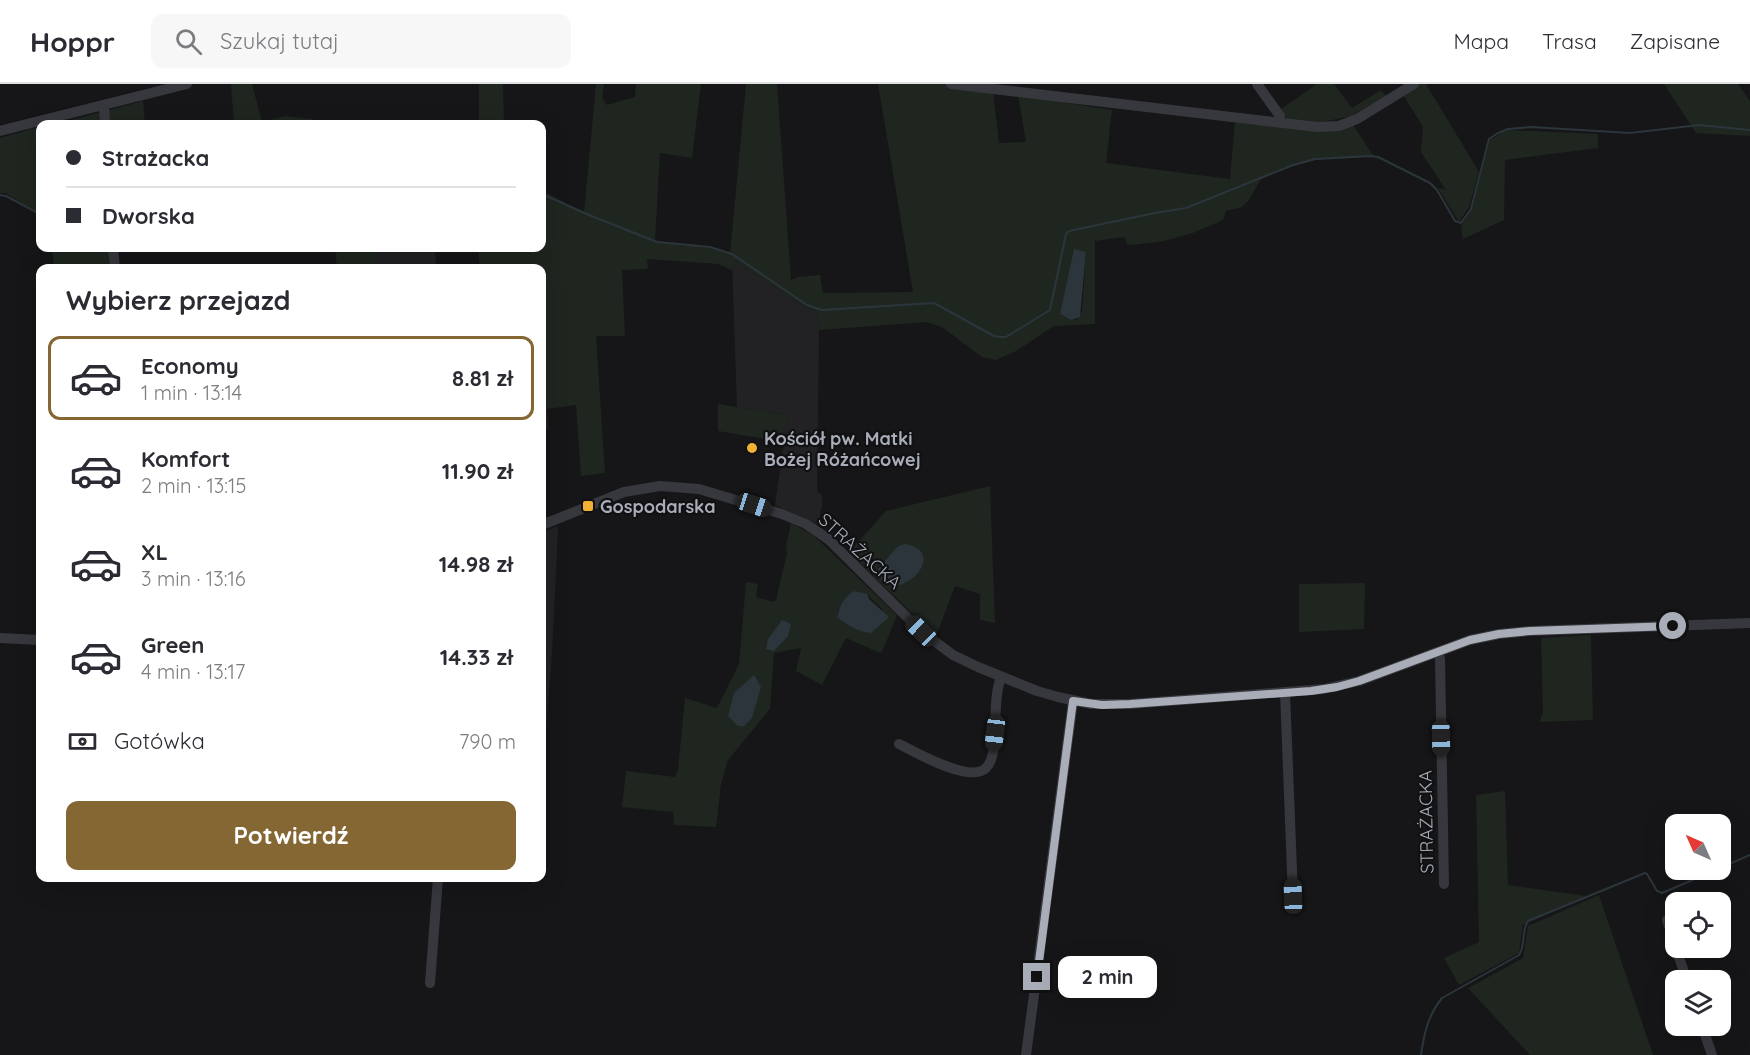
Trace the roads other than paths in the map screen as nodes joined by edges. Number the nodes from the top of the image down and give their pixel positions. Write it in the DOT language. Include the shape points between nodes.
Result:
graph roads {
  1 [pos="186,84"];
  2 [pos="951,84"];
  3 [pos="1257,84"];
  4 [pos="1414,84"];
  5 [pos="104,105"];
  6 [pos="44,120"];
  7 [pos="105,120"];
  8 [pos="36,122"];
  9 [pos="1280,123"];
  10 [pos="0,131"];
  11 [pos="546,523"];
  12 [pos="1750,622"];
  13 [pos="0,638"];
  14 [pos="36,640"];
  15 [pos="1438,652"];
  16 [pos="1001,677"];
  17 [pos="1285,692"];
  18 [pos="1073,701"];
  19 [pos="899,744"];
  20 [pos="438,882"];
  21 [pos="1444,884"];
  22 [pos="1293,896"];
  23 [pos="430,983"];
  24 [pos="1705,1036"];
  25 [pos="1026,1055"];
  26 [pos="1712,1055"];
  1 -- 5 [label="street"];
  2 -- 9 [label="street"];
  3 -- 9 [label="street" via="1280,116"];
  4 -- 9 [label="street" via="1340,126"];
  5 -- 6 [label="street"];
  5 -- 7 [label="street"];
  8 -- 10 [label="street"];
  11 -- 16 [label="street, STRAŻACKA" via="624,492 660,486 699,489 782,514 828,539 939,646"];
  12 -- 15 [label="street, STRAŻACKA" via="1511,632 1470,640"];
  13 -- 14 [label="street"];
  15 -- 17 [label="street, STRAŻACKA" via="1348,684"];
  15 -- 21 [label="street, STRAŻACKA"];
  16 -- 18 [label="street, STRAŻACKA"];
  16 -- 19 [label="street" via="991,760 983,771 958,770"];
  17 -- 18 [label="street, STRAŻACKA" via="1102,705"];
  17 -- 22 [label="street"];
  18 -- 25 [label="street"];
  20 -- 23 [label="street"];
  24 -- 26 [label="street"];
}
